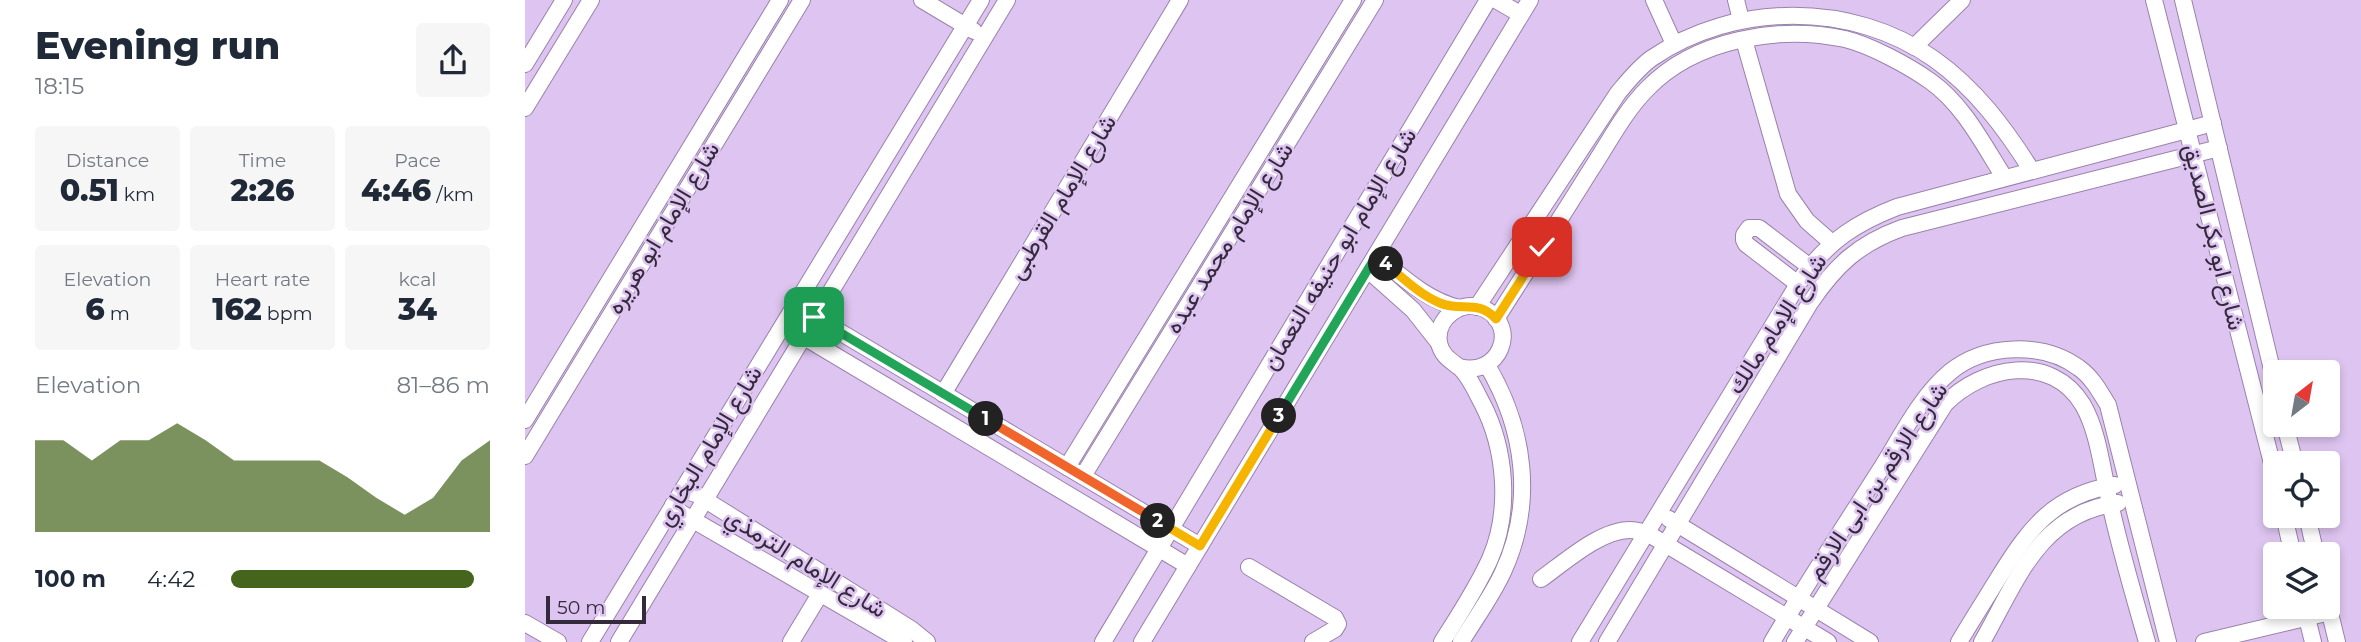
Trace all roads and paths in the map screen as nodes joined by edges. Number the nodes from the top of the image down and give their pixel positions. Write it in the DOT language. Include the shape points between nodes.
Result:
graph roads {
  1 [pos="564,0"];
  2 [pos="590,0"];
  3 [pos="781,0"];
  4 [pos="922,0"];
  5 [pos="1007,0"];
  6 [pos="1180,0"];
  7 [pos="1353,0"];
  8 [pos="1375,0"];
  9 [pos="1488,0"];
  10 [pos="1496,0"];
  11 [pos="1530,0"];
  12 [pos="1654,0"];
  13 [pos="1735,0"];
  14 [pos="1962,0"];
  15 [pos="2154,0"];
  16 [pos="2183,0"];
  17 [pos="798,1"];
  18 [pos="974,2"];
  19 [pos="1520,15"];
  20 [pos="996,18"];
  21 [pos="1741,20"];
  22 [pos="965,26"];
  23 [pos="984,37"];
  24 [pos="1744,40"];
  25 [pos="1674,44"];
  26 [pos="1914,47"];
  27 [pos="525,64"];
  28 [pos="525,108"];
  29 [pos="2213,123"];
  30 [pos="2187,130"];
  31 [pos="2219,148"];
  32 [pos="2193,154"];
  33 [pos="2032,171"];
  34 [pos="2004,177"];
  35 [pos="1206,240"];
  36 [pos="1832,243"];
  37 [pos="1222,249"];
  38 [pos="1372,263"];
  39 [pos="1810,267"];
  40 [pos="1798,284"];
  41 [pos="795,306"];
  42 [pos="1477,307"];
  43 [pos="1459,308"];
  44 [pos="590,312"];
  45 [pos="814,317"];
  46 [pos="1496,319"];
  47 [pos="606,322"];
  48 [pos="783,325"];
  49 [pos="803,336"];
  50 [pos="1439,343"];
  51 [pos="2270,360"];
  52 [pos="1487,365"];
  53 [pos="1459,367"];
  54 [pos="943,394"];
  55 [pos="525,420"];
  56 [pos="1895,447"];
  57 [pos="2269,451"];
  58 [pos="525,456"];
  59 [pos="1911,457"];
  60 [pos="1067,467"];
  61 [pos="1083,476"];
  62 [pos="2128,483"];
  63 [pos="2106,487"];
  64 [pos="683,490"];
  65 [pos="706,500"];
  66 [pos="2132,501"];
  67 [pos="2110,504"];
  68 [pos="673,505"];
  69 [pos="1660,513"];
  70 [pos="694,520"];
  71 [pos="1678,524"];
  72 [pos="1173,530"];
  73 [pos="1647,533"];
  74 [pos="1666,544"];
  75 [pos="1200,546"];
  76 [pos="1161,550"];
  77 [pos="1188,566"];
  78 [pos="1249,566"];
  79 [pos="818,570"];
  80 [pos="1541,579"];
  81 [pos="805,585"];
  82 [pos="845,587"];
  83 [pos="827,598"];
  84 [pos="1798,599"];
  85 [pos="1816,610"];
  86 [pos="1787,617"];
  87 [pos="2282,619"];
  88 [pos="2308,619"];
  89 [pos="2332,619"];
  90 [pos="525,623"];
  91 [pos="1804,628"];
  92 [pos="558,642"];
  93 [pos="590,642"];
  94 [pos="619,642"];
  95 [pos="791,642"];
  96 [pos="904,642"];
  97 [pos="927,642"];
  98 [pos="1103,642"];
  99 [pos="1142,642"];
  100 [pos="1313,642"];
  101 [pos="1442,642"];
  102 [pos="1461,642"];
  103 [pos="1580,642"];
  104 [pos="1607,642"];
  105 [pos="1772,642"];
  106 [pos="1795,642"];
  107 [pos="1828,642"];
  108 [pos="1870,642"];
  109 [pos="1959,642"];
  110 [pos="1982,642"];
  111 [pos="2147,642"];
  112 [pos="2168,642"];
  113 [pos="2204,642"];
  114 [pos="2313,642"];
  115 [pos="2337,642"];
  1 -- 27 [label="street"];
  2 -- 28 [label="street"];
  3 -- 44 [label="street, شارع الإمام ابو هريره"];
  4 -- 22 [label="street"];
  5 -- 20 [label="street, شارع الإمام البخاري"];
  6 -- 54 [label="street, شارع الإمام القرطبى"];
  7 -- 35 [label="street, شارع الإمام محمد عبده"];
  8 -- 37 [label="street, شارع الإمام محمد عبده"];
  9 -- 72 [label="street, شارع الإمام ابو حنيفه النعمان"];
  10 -- 19 [label="street"];
  11 -- 19 [label="street, شارع الإمام ابو حنيفه النعمان"];
  12 -- 25 [label="street"];
  13 -- 21 [label="street"];
  14 -- 26 [label="street"];
  15 -- 30 [label="street, شارع ابو بكر الصديق"];
  16 -- 29 [label="street, شارع ابو بكر الصديق"];
  17 -- 47 [label="street, شارع الإمام ابو هريره"];
  18 -- 20 [label="street"];
  18 -- 22 [label="street, شارع الإمام البخاري"];
  19 -- 38 [label="street, شارع الإمام ابو حنيفه النعمان"];
  20 -- 23 [label="street, شارع الإمام البخاري"];
  21 -- 25 [label="street"];
  21 -- 26 [label="street" via="1821,17 1883,32"];
  22 -- 23 [label="street"];
  22 -- 41 [label="street, شارع الإمام البخاري"];
  23 -- 45 [label="street, شارع الإمام البخاري"];
  24 -- 34 [label="street" via="1814,34 1848,40 1895,60 1953,102"];
  24 -- 36 [label="street" via="1788,194 1807,221"];
  24 -- 46 [label="street" via="1683,61 1634,103"];
  25 -- 42 [label="street" via="1649,60 1618,93"];
  26 -- 33 [label="street" via="1951,72 1983,103"];
  29 -- 30 [label="street, شارع الإمام مالك"];
  29 -- 31 [label="street, شارع ابو بكر الصديق"];
  30 -- 32 [label="street, شارع ابو بكر الصديق"];
  30 -- 33 [label="street, شارع الإمام مالك"];
  31 -- 32 [label="street, شارع الإمام مالك"];
  31 -- 51 [label="street, شارع ابو بكر الصديق"];
  32 -- 57 [label="street, شارع ابو بكر الصديق"];
  32 -- 71 [label="street, شارع الإمام مالك" via="1902,228 1864,245 1833,271 1810,303"];
  33 -- 34 [label="street, شارع الإمام مالك"];
  34 -- 36 [label="street, شارع الإمام مالك" via="1868,218"];
  35 -- 37 [label="street"];
  35 -- 60 [label="street, شارع الإمام محمد عبده"];
  36 -- 39 [label="street, شارع الإمام مالك"];
  37 -- 61 [label="street, شارع الإمام محمد عبده"];
  38 -- 43 [label="street" via="1440,303"];
  38 -- 50 [label="street"];
  38 -- 75 [label="street, شارع الإمام ابو حنيفه النعمان"];
  39 -- 40 [label="street, شارع الإمام مالك"];
  39 -- 40 [label="street" via="1759,228 1746,231 1746,244"];
  40 -- 69 [label="street, شارع الإمام مالك"];
  41 -- 45 [label="street"];
  41 -- 48 [label="street, شارع الإمام البخاري"];
  42 -- 43 [label="street"];
  42 -- 46 [label="street"];
  43 -- 50 [label="street" via="1445,318"];
  44 -- 47 [label="street"];
  44 -- 55 [label="street, شارع الإمام ابو هريره"];
  45 -- 49 [label="street, شارع الإمام البخاري"];
  45 -- 54 [label="street"];
  46 -- 52 [label="street" via="1502,344"];
  47 -- 58 [label="street, شارع الإمام ابو هريره"];
  48 -- 49 [label="street"];
  48 -- 64 [label="street, شارع الإمام البخاري"];
  49 -- 65 [label="street, شارع الإمام البخاري"];
  49 -- 76 [label="street"];
  50 -- 53 [label="street" via="1446,358"];
  52 -- 53 [label="street"];
  52 -- 102 [label="street" via="1514,424 1522,501 1517,533 1502,575"];
  53 -- 101 [label="street" via="1492,426 1503,491 1491,556"];
  54 -- 60 [label="street"];
  56 -- 59 [label="street"];
  56 -- 62 [label="street, شارع الارقم بن ابى الارقم" via="1935,387 1966,361 2010,349 2050,352 2079,367 2095,383 2108,405"];
  56 -- 84 [label="street, شارع الارقم بن ابى الارقم"];
  59 -- 63 [label="street, شارع الارقم بن ابى الارقم" via="1957,391 1988,375 2029,370 2067,387 2081,403 2091,421"];
  59 -- 85 [label="street, شارع الارقم بن ابى الارقم"];
  60 -- 61 [label="street"];
  61 -- 72 [label="street"];
  62 -- 63 [label="street"];
  62 -- 66 [label="street, شارع الارقم بن ابى الارقم"];
  63 -- 67 [label="street, شارع الارقم بن ابى الارقم"];
  63 -- 109 [label="street" via="2072,498 2030,530"];
  64 -- 65 [label="street, شارع الإمام الترمذي"];
  64 -- 68 [label="street, شارع الإمام البخاري"];
  65 -- 70 [label="street, شارع الإمام البخاري"];
  65 -- 79 [label="street, شارع الإمام الترمذي"];
  66 -- 67 [label="street"];
  66 -- 112 [label="street, شارع الارقم بن ابى الارقم"];
  67 -- 110 [label="street" via="2067,520 2041,541"];
  67 -- 111 [label="street, شارع الارقم بن ابى الارقم"];
  68 -- 70 [label="street, شارع الإمام الترمذي"];
  68 -- 93 [label="street, شارع الإمام البخاري"];
  69 -- 71 [label="street"];
  69 -- 73 [label="street, شارع الإمام مالك"];
  70 -- 81 [label="street, شارع الإمام الترمذي"];
  70 -- 94 [label="street, شارع الإمام البخاري"];
  71 -- 74 [label="street, شارع الإمام مالك"];
  71 -- 84 [label="street"];
  72 -- 75 [label="street"];
  72 -- 76 [label="street, شارع الإمام ابو حنيفه النعمان"];
  73 -- 74 [label="street"];
  73 -- 80 [label="street" via="1613,533"];
  73 -- 103 [label="street, شارع الإمام مالك"];
  74 -- 86 [label="street"];
  74 -- 104 [label="street, شارع الإمام مالك"];
  75 -- 77 [label="street, شارع الإمام ابو حنيفه النعمان"];
  76 -- 77 [label="street"];
  76 -- 98 [label="street, شارع الإمام ابو حنيفه النعمان"];
  77 -- 99 [label="street, شارع الإمام ابو حنيفه النعمان"];
  78 -- 100 [label="street" via="1335,618 1335,629"];
  79 -- 81 [label="street" via="815,581"];
  79 -- 82 [label="street, شارع الإمام الترمذي"];
  81 -- 83 [label="street, شارع الإمام الترمذي"];
  82 -- 83 [label="street"];
  82 -- 97 [label="street, شارع الإمام الترمذي"];
  83 -- 95 [label="street"];
  83 -- 96 [label="street, شارع الإمام الترمذي"];
  84 -- 85 [label="street"];
  84 -- 86 [label="street, شارع الارقم بن ابى الارقم"];
  85 -- 91 [label="street, شارع الارقم بن ابى الارقم"];
  85 -- 108 [label="street"];
  86 -- 91 [label="street"];
  86 -- 105 [label="street, شارع الارقم بن ابى الارقم"];
  87 -- 113 [label="street"];
  88 -- 114 [label="street"];
  89 -- 115 [label="street"];
  90 -- 92 [label="street"];
  91 -- 106 [label="street, شارع الارقم بن ابى الارقم"];
  91 -- 107 [label="street"];
}
